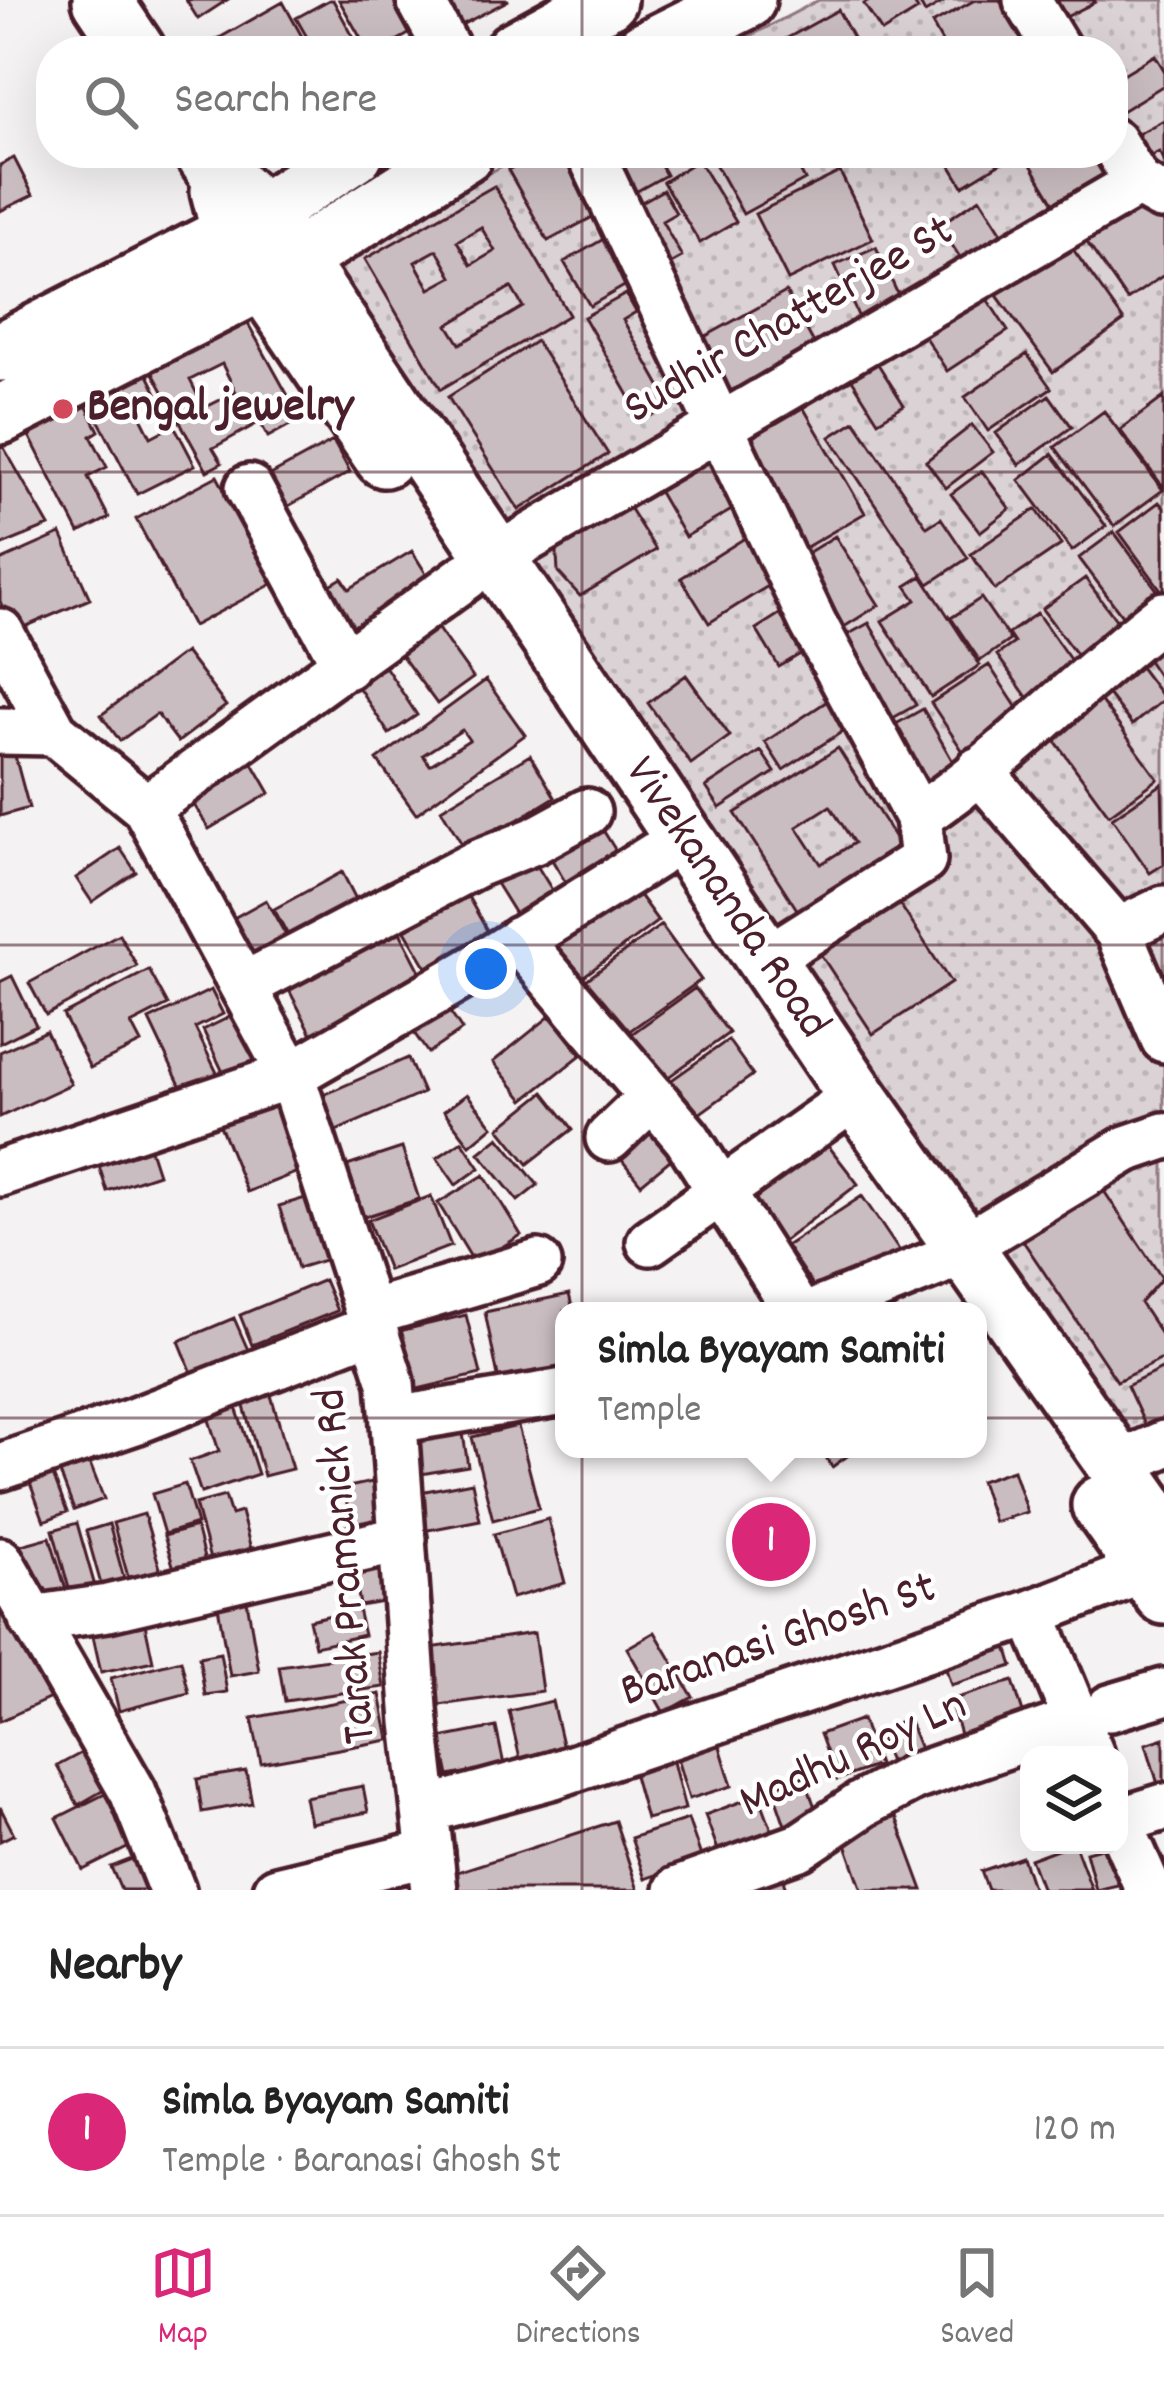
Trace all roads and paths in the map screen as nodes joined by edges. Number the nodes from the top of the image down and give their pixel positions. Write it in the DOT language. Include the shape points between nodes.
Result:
graph roads {
  1 [pos="102,0"];
  2 [pos="420,0"];
  3 [pos="607,0"];
  4 [pos="746,0"];
  5 [pos="1027,0"];
  6 [pos="126,36"];
  7 [pos="440,36"];
  8 [pos="541,36"];
  9 [pos="674,36"];
  10 [pos="1049,36"];
  11 [pos="1128,161"];
  12 [pos="214,168"];
  13 [pos="331,168"];
  14 [pos="440,168"];
  15 [pos="597,168"];
  16 [pos="1151,190"];
  17 [pos="247,224"];
  18 [pos="278,270"];
  19 [pos="0,352"];
  20 [pos="0,415"];
  21 [pos="717,426"];
  22 [pos="249,488"];
  23 [pos="483,566"];
  24 [pos="1164,615"];
  25 [pos="0,632"];
  26 [pos="346,666"];
  27 [pos="0,731"];
  28 [pos="54,732"];
  29 [pos="979,770"];
  30 [pos="146,808"];
  31 [pos="586,812"];
  32 [pos="918,818"];
  33 [pos="656,855"];
  34 [pos="1164,909"];
  35 [pos="1118,931"];
  36 [pos="519,940"];
  37 [pos="765,960"];
  38 [pos="243,986"];
  39 [pos="1164,1040"];
  40 [pos="292,1076"];
  41 [pos="652,1097"];
  42 [pos="833,1112"];
  43 [pos="1164,1136"];
  44 [pos="609,1138"];
  45 [pos="0,1173"];
  46 [pos="721,1195"];
  47 [pos="650,1242"];
  48 [pos="951,1256"];
  49 [pos="538,1263"];
  50 [pos="791,1302"];
  51 [pos="840,1302"];
  52 [pos="967,1302"];
  53 [pos="373,1320"];
  54 [pos="987,1335"];
  55 [pos="555,1393"];
  56 [pos="395,1420"];
  57 [pos="1141,1455"];
  58 [pos="0,1467"];
  59 [pos="403,1539"];
  60 [pos="1160,1565"];
  61 [pos="3,1574"];
  62 [pos="1033,1613"];
  63 [pos="32,1619"];
  64 [pos="1164,1693"];
  65 [pos="1092,1728"];
  66 [pos="1164,1807"];
  67 [pos="1128,1818"];
  68 [pos="1128,1842"];
  69 [pos="430,1851"];
  70 [pos="172,1890"];
  71 [pos="277,1890"];
  72 [pos="678,1890"];
  73 [pos="1149,1890"];
  1 -- 6 [label="main road"];
  2 -- 7 [label="street"];
  3 -- 8 [label="main road"];
  4 -- 9 [label="main road"];
  5 -- 10 [label="street"];
  11 -- 16 [label="street"];
  12 -- 17 [label="main road"];
  13 -- 17 [label="main road"];
  14 -- 18 [label="main road"];
  15 -- 21 [label="street"];
  16 -- 21 [label="street, Sudhir Chatterjee St"];
  17 -- 18 [label="main road, Vivekananda Road"];
  17 -- 19 [label="main road"];
  18 -- 20 [label="main road"];
  18 -- 23 [label="main road, Vivekananda Road"];
  21 -- 23 [label="street, Sudhir Chatterjee St"];
  21 -- 32 [label="street"];
  22 -- 26 [label="street"];
  23 -- 26 [label="street, Sudhir Chatterjee St"];
  23 -- 33 [label="main road, Vivekananda Road"];
  23 -- 37 [label="main road, Vivekananda Road"];
  24 -- 29 [label="street"];
  25 -- 28 [label="street"];
  26 -- 30 [label="street, Sudhir Chatterjee St"];
  27 -- 28 [label="street"];
  28 -- 30 [label="street, Tarak Pramanick Rd"];
  29 -- 32 [label="street"];
  29 -- 35 [label="street"];
  30 -- 38 [label="street, Tarak Pramanick Rd"];
  31 -- 38 [label="street"];
  32 -- 37 [label="street" via="923,860"];
  33 -- 36 [label="street"];
  33 -- 42 [label="main road, Vivekananda Road"];
  34 -- 35 [label="street"];
  35 -- 39 [label="street"];
  36 -- 40 [label="street"];
  36 -- 41 [label="street"];
  37 -- 48 [label="main road, Vivekananda Road"];
  38 -- 40 [label="street, Tarak Pramanick Rd"];
  40 -- 45 [label="street"];
  40 -- 53 [label="street, Tarak Pramanick Rd"];
  41 -- 44 [label="street"];
  41 -- 46 [label="street"];
  42 -- 46 [label="street"];
  42 -- 48 [label="main road, Vivekananda Road"];
  43 -- 48 [label="street" via="1126,1149"];
  46 -- 47 [label="street"];
  46 -- 50 [label="street"];
  48 -- 51 [label="street"];
  48 -- 52 [label="main road, Vivekananda Road"];
  48 -- 57 [label="main road, Vivekananda Road"];
  49 -- 53 [label="street"];
  53 -- 56 [label="street, Tarak Pramanick Rd"];
  53 -- 58 [label="street"];
  54 -- 60 [label="main road"];
  55 -- 56 [label="street"];
  56 -- 59 [label="street, Tarak Pramanick Rd"];
  57 -- 60 [label="main road, Vivekananda Road"];
  59 -- 63 [label="street" via="108,1609"];
  59 -- 69 [label="street, Tarak Pramanick Rd"];
  60 -- 62 [label="street, Baranasi Ghosh St"];
  61 -- 63 [label="street"];
  62 -- 65 [label="street"];
  62 -- 69 [label="street, Baranasi Ghosh St" via="554,1775"];
  63 -- 70 [label="street" via="133,1792"];
  64 -- 65 [label="street, Madhu Roy Ln"];
  65 -- 72 [label="street, Madhu Roy Ln" via="914,1777 799,1847"];
  66 -- 67 [label="street"];
  68 -- 73 [label="street"];
  69 -- 71 [label="street, Baranasi Ghosh St"];
}
